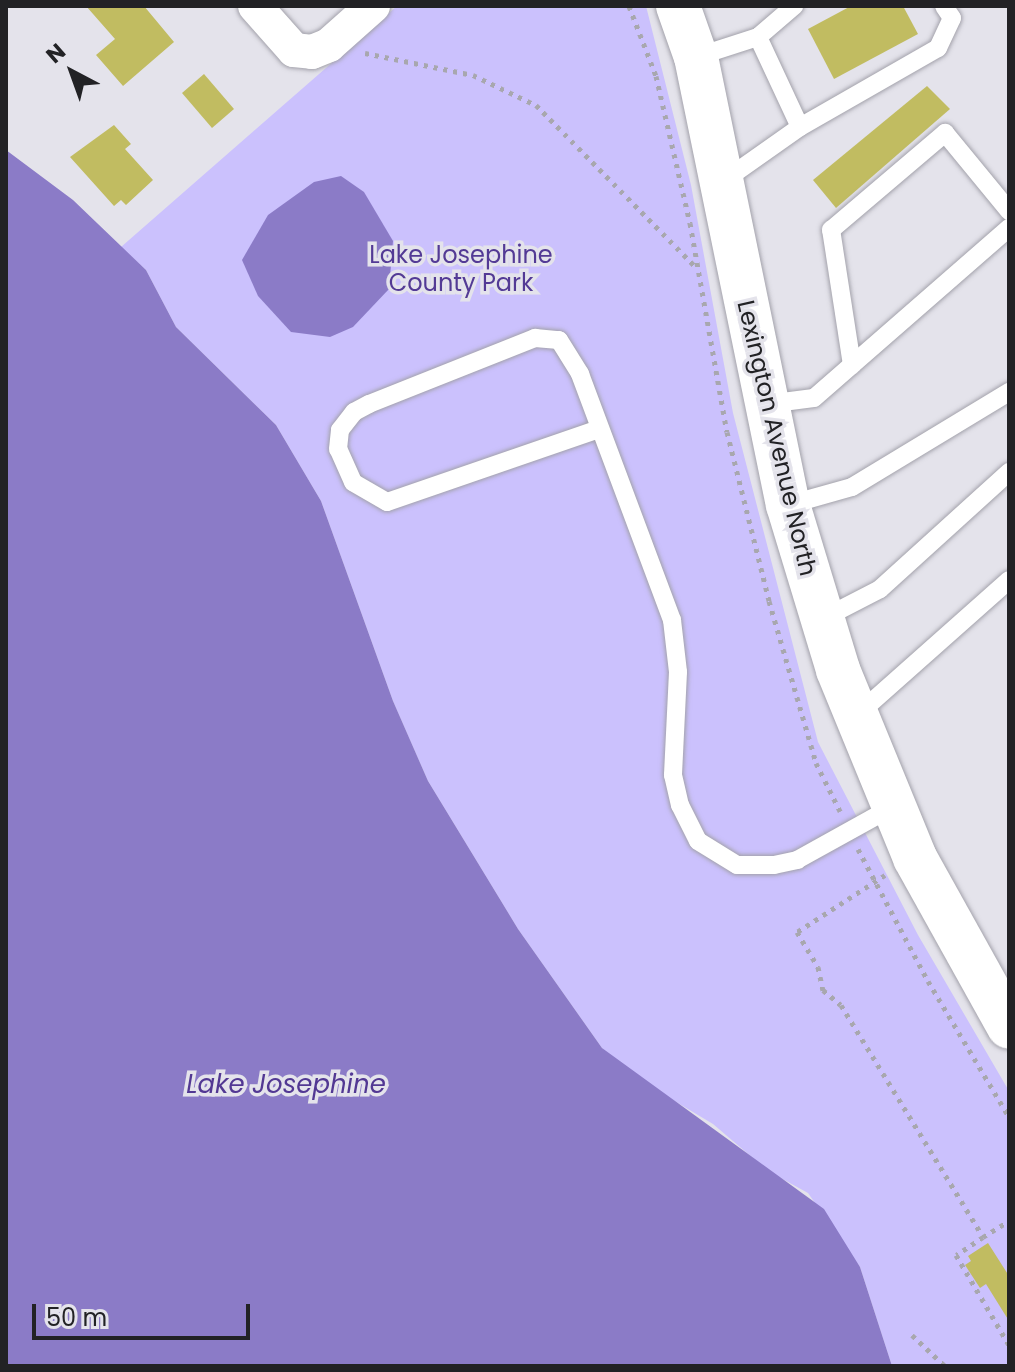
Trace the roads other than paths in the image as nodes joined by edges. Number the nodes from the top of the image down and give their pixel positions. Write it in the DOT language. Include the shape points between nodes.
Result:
graph roads {
  1 [pos="255,6"];
  2 [pos="373,6"];
  3 [pos="678,6"];
  4 [pos="794,6"];
  5 [pos="944,6"];
  6 [pos="758,37"];
  7 [pos="696,57"];
  8 [pos="800,127"];
  9 [pos="722,182"];
  10 [pos="1009,211"];
  11 [pos="1009,228"];
  12 [pos="852,365"];
  13 [pos="1009,392"];
  14 [pos="765,404"];
  15 [pos="599,429"];
  16 [pos="1009,472"];
  17 [pos="788,505"];
  18 [pos="1009,580"];
  19 [pos="822,619"];
  20 [pos="855,717"];
  21 [pos="891,808"];
  22 [pos="1009,1027"];
  1 -- 2 [label="street" via="294,50 312,52 329,45"];
  3 -- 7 [label="main road, Lexington Avenue North"];
  4 -- 6 [label="lane"];
  5 -- 8 [label="lane" via="952,18 938,48"];
  6 -- 7 [label="lane"];
  6 -- 8 [label="lane"];
  7 -- 9 [label="main road, Lexington Avenue North"];
  8 -- 9 [label="lane"];
  9 -- 14 [label="main road, Lexington Avenue North"];
  10 -- 12 [label="lane" via="945,133 831,230"];
  11 -- 12 [label="lane"];
  12 -- 14 [label="lane" via="814,398"];
  13 -- 17 [label="lane" via="852,487"];
  14 -- 17 [label="main road, Lexington Avenue North"];
  15 -- 15 [label="lane" via="569,351 559,340 535,338 354,412 340,430 338,449 353,482 387,502"];
  15 -- 21 [label="lane" via="672,620 678,672 673,775 680,805 698,841 737,865 774,865 797,860"];
  16 -- 19 [label="lane" via="880,589"];
  17 -- 19 [label="main road, Lexington Avenue North"];
  18 -- 20 [label="lane"];
  19 -- 20 [label="main road, Lexington Avenue North"];
  20 -- 21 [label="main road, Lexington Avenue North"];
  21 -- 22 [label="main road, Lexington Avenue North"];
}
